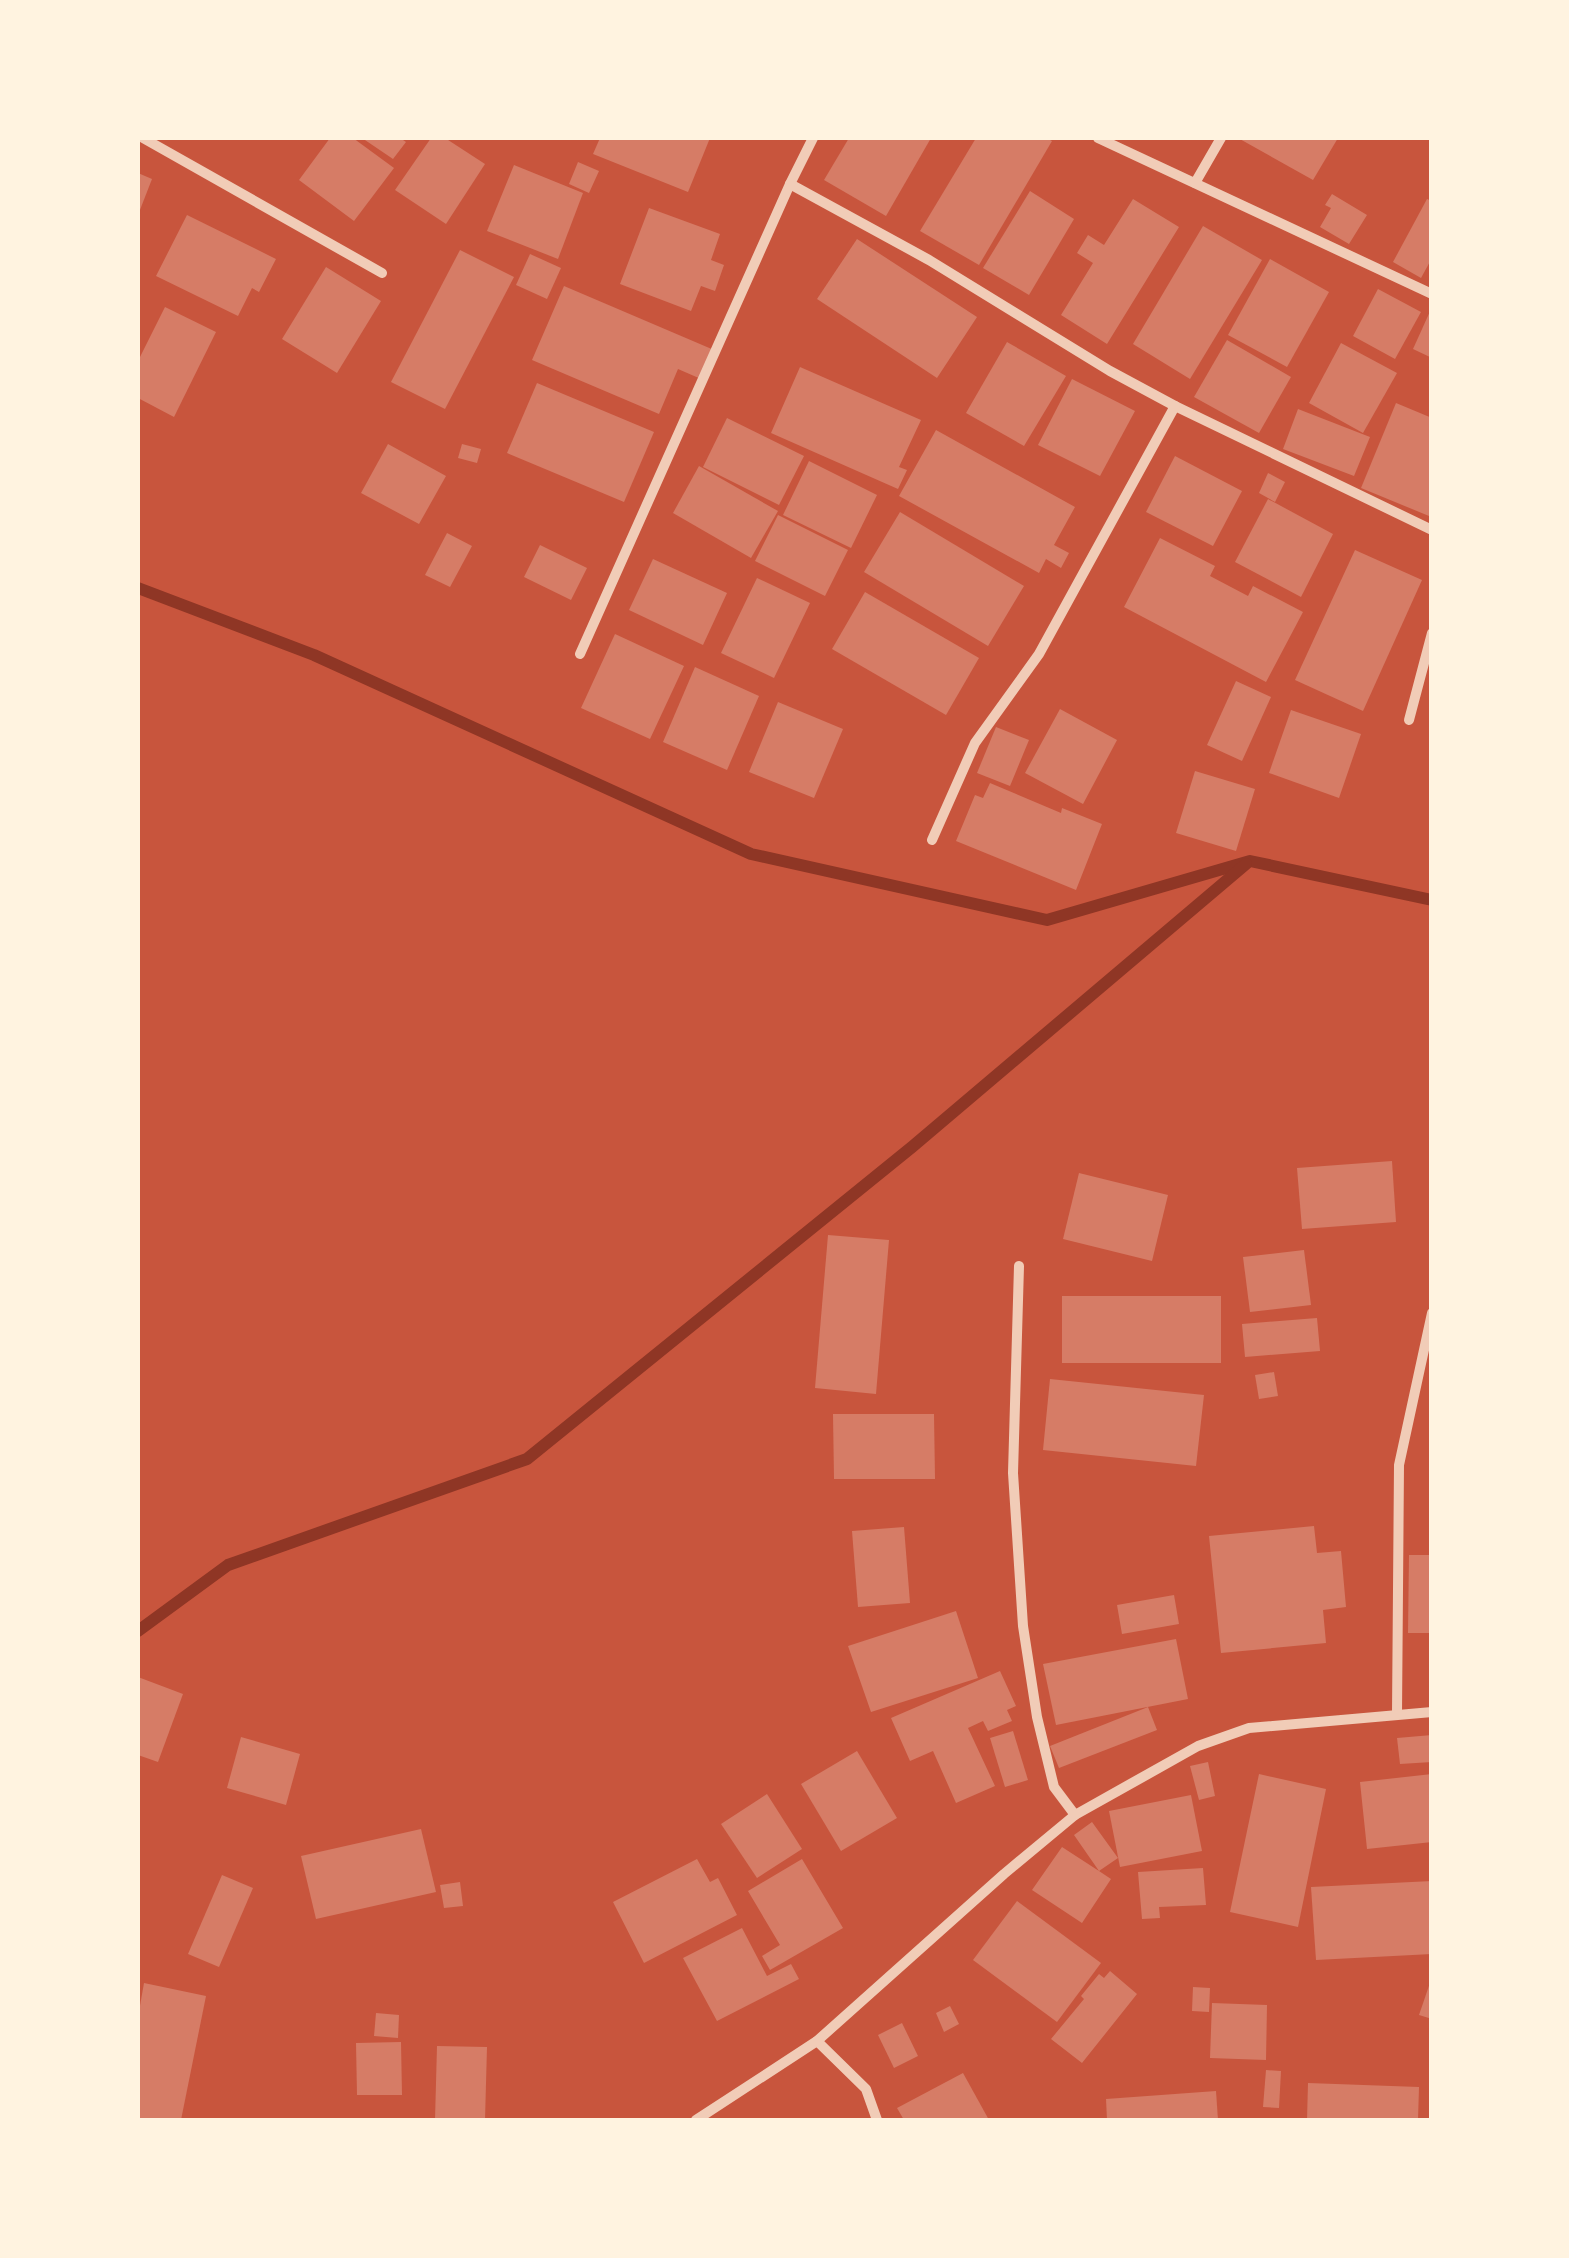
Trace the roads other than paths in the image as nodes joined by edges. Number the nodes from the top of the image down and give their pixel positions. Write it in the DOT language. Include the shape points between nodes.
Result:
graph roads {
  1 [pos="142,138"];
  2 [pos="172,138"];
  3 [pos="814,138"];
  4 [pos="1098,138"];
  5 [pos="1221,138"];
  6 [pos="165,150"];
  7 [pos="790,184"];
  8 [pos="1195,184"];
  9 [pos="382,273"];
  10 [pos="1432,294"];
  11 [pos="1175,406"];
  12 [pos="1432,530"];
  13 [pos="1432,633"];
  14 [pos="580,654"];
  15 [pos="1409,720"];
  16 [pos="932,840"];
  17 [pos="1019,1266"];
  18 [pos="1432,1313"];
  19 [pos="1432,1712"];
  20 [pos="1396,1714"];
  21 [pos="1074,1815"];
  22 [pos="818,2042"];
  23 [pos="696,2120"];
  24 [pos="877,2120"];
  1 -- 6 [label="street"];
  2 -- 6 [label="street"];
  3 -- 7 [label="street"];
  4 -- 8 [label="street"];
  5 -- 8 [label="street"];
  6 -- 9 [label="street"];
  7 -- 11 [label="street"];
  7 -- 14 [label="street"];
  8 -- 10 [label="street"];
  11 -- 12 [label="street"];
  11 -- 16 [label="street" via="1039,654 975,743"];
  13 -- 15 [label="street"];
  17 -- 21 [label="street" via="1013,1472 1023,1626 1054,1787"];
  18 -- 20 [label="street" via="1399,1464"];
  19 -- 20 [label="street"];
  20 -- 21 [label="street" via="1249,1728 1198,1746"];
  21 -- 22 [label="street"];
  22 -- 23 [label="street"];
  22 -- 24 [label="street" via="866,2089"];
}
